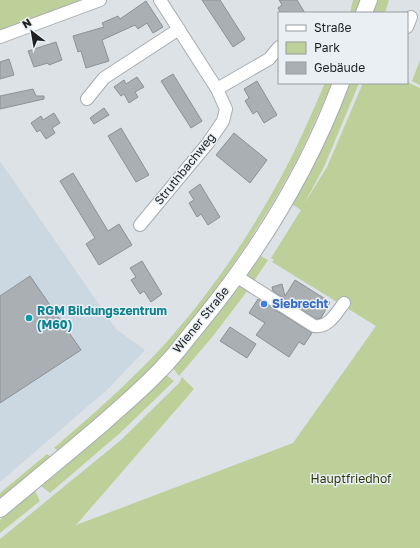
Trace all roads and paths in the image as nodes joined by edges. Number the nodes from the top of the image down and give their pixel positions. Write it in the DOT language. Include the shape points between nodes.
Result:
graph roads {
  1 [pos="100,0"];
  2 [pos="369,0"];
  3 [pos="164,2"];
  4 [pos="364,12"];
  5 [pos="179,29"];
  6 [pos="0,37"];
  7 [pos="278,48"];
  8 [pos="341,84"];
  9 [pos="217,89"];
  10 [pos="87,100"];
  11 [pos="140,225"];
  12 [pos="236,276"];
  13 [pos="344,303"];
  14 [pos="0,509"];
  1 -- 6 [label="street"];
  2 -- 4 [label="main road"];
  3 -- 5 [label="street, Struthbachweg"];
  5 -- 9 [label="street, Struthbachweg"];
  5 -- 10 [label="street" via="104,78"];
  7 -- 9 [label="street" via="269,59"];
  8 -- 12 [label="main road, Wiener Straße" via="318,138 290,192 255,251"];
  9 -- 11 [label="street, Struthbachweg" via="226,108 222,121 208,143"];
  12 -- 13 [label="street" via="314,326 318,327 328,322"];
  12 -- 14 [label="main road, Wiener Straße" via="165,366 127,402"];
}
